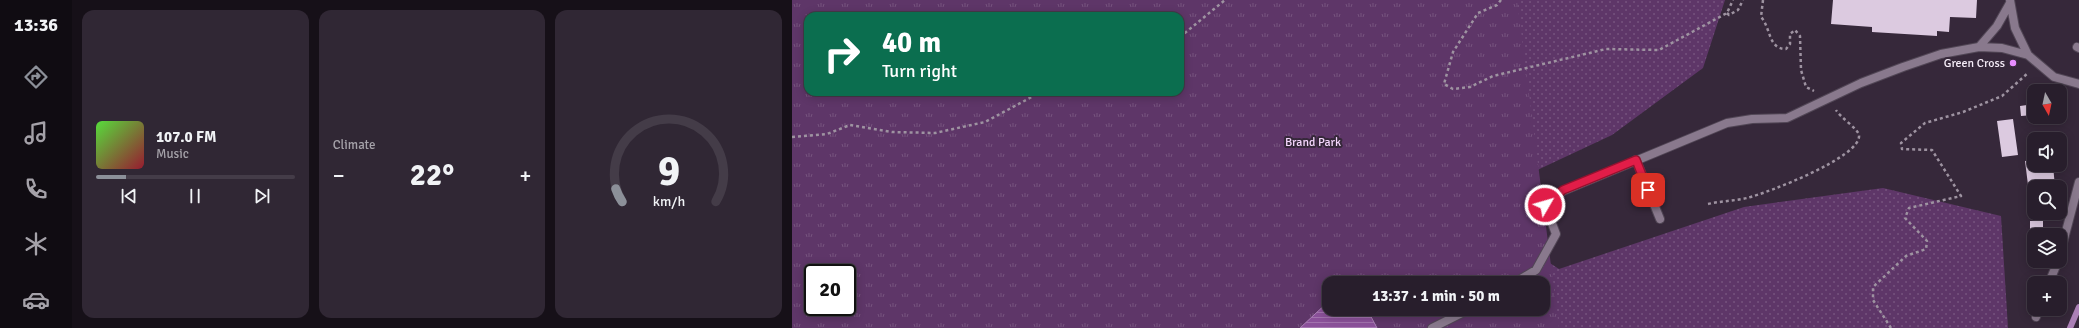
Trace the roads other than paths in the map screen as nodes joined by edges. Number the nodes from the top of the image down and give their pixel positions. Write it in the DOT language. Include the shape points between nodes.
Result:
graph roads {
  1 [pos="2010,2"];
  2 [pos="1979,47"];
  3 [pos="2028,55"];
  4 [pos="2079,84"];
  5 [pos="1636,160"];
  6 [pos="2079,182"];
  7 [pos="1660,219"];
  8 [pos="2067,228"];
  9 [pos="1526,276"];
  10 [pos="1456,316"];
  11 [pos="1432,328"];
  1 -- 2 [label="lane" via="1997,26"];
  1 -- 3 [label="lane" via="2015,28"];
  2 -- 3 [label="lane" via="2002,48"];
  2 -- 5 [label="lane" via="1942,54 1903,67 1861,83 1787,118 1727,123"];
  3 -- 4 [label="lane" via="2054,77"];
  5 -- 7 [label="lane"];
  5 -- 9 [label="lane" via="1563,190 1545,205 1556,234 1536,270"];
  6 -- 8 [label="lane"];
  10 -- 11 [label="lane"];
}
